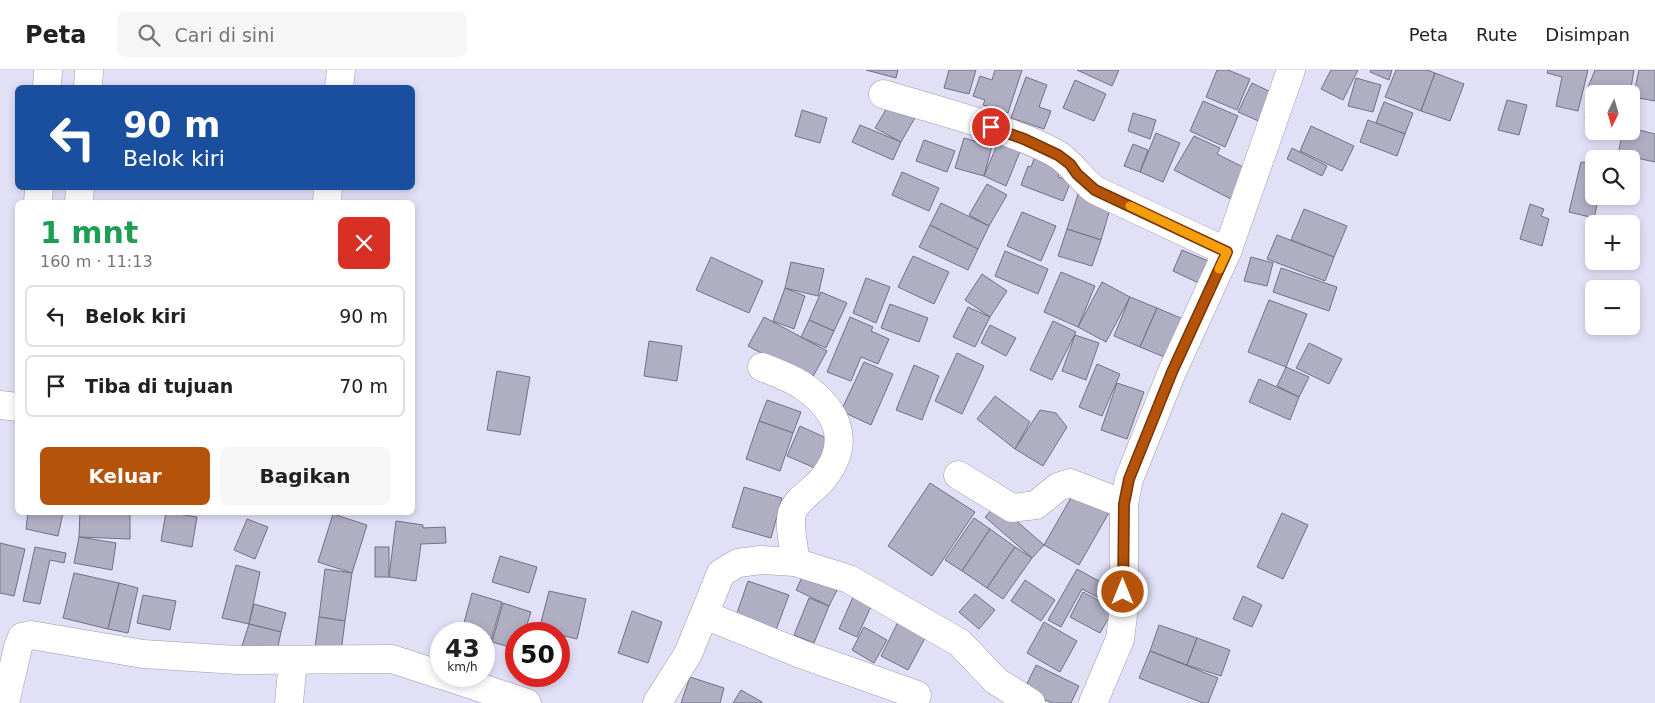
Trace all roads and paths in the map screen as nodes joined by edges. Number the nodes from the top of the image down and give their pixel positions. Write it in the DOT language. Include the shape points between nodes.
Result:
graph roads {
  1 [pos="48,70"];
  2 [pos="89,70"];
  3 [pos="341,70"];
  4 [pos="1290,70"];
  5 [pos="47,85"];
  6 [pos="88,85"];
  7 [pos="339,85"];
  8 [pos="883,94"];
  9 [pos="1227,252"];
  10 [pos="762,367"];
  11 [pos="0,405"];
  12 [pos="15,407"];
  13 [pos="958,475"];
  14 [pos="1124,504"];
  15 [pos="795,562"];
  16 [pos="705,615"];
  17 [pos="11,635"];
  18 [pos="293,660"];
  19 [pos="430,671"];
  20 [pos="478,687"];
  21 [pos="917,696"];
  22 [pos="4,703"];
  23 [pos="288,703"];
  24 [pos="526,703"];
  25 [pos="657,703"];
  26 [pos="1031,703"];
  27 [pos="1093,703"];
  1 -- 5 [label="street"];
  2 -- 6 [label="street"];
  3 -- 7 [label="street"];
  4 -- 9 [label="street"];
  8 -- 9 [label="street" via="1024,139 1064,159 1095,190"];
  9 -- 14 [label="street" via="1148,431 1129,479"];
  10 -- 15 [label="street" via="800,384 819,400 839,430 840,443 833,464 825,478 801,499 792,513"];
  11 -- 12 [label="street"];
  13 -- 14 [label="street" via="1012,508 1036,505 1058,487 1070,484"];
  14 -- 27 [label="street" via="1124,608 1120,639"];
  15 -- 16 [label="street" via="761,560 738,563 721,573"];
  15 -- 26 [label="street" via="849,579 960,642 996,681"];
  16 -- 21 [label="street"];
  16 -- 25 [label="street" via="688,654"];
  17 -- 18 [label="street" via="31,635 143,654"];
  17 -- 22 [label="street" via="18,647"];
  18 -- 19 [label="street" via="392,659"];
  18 -- 23 [label="street"];
  20 -- 24 [label="street"];
}
